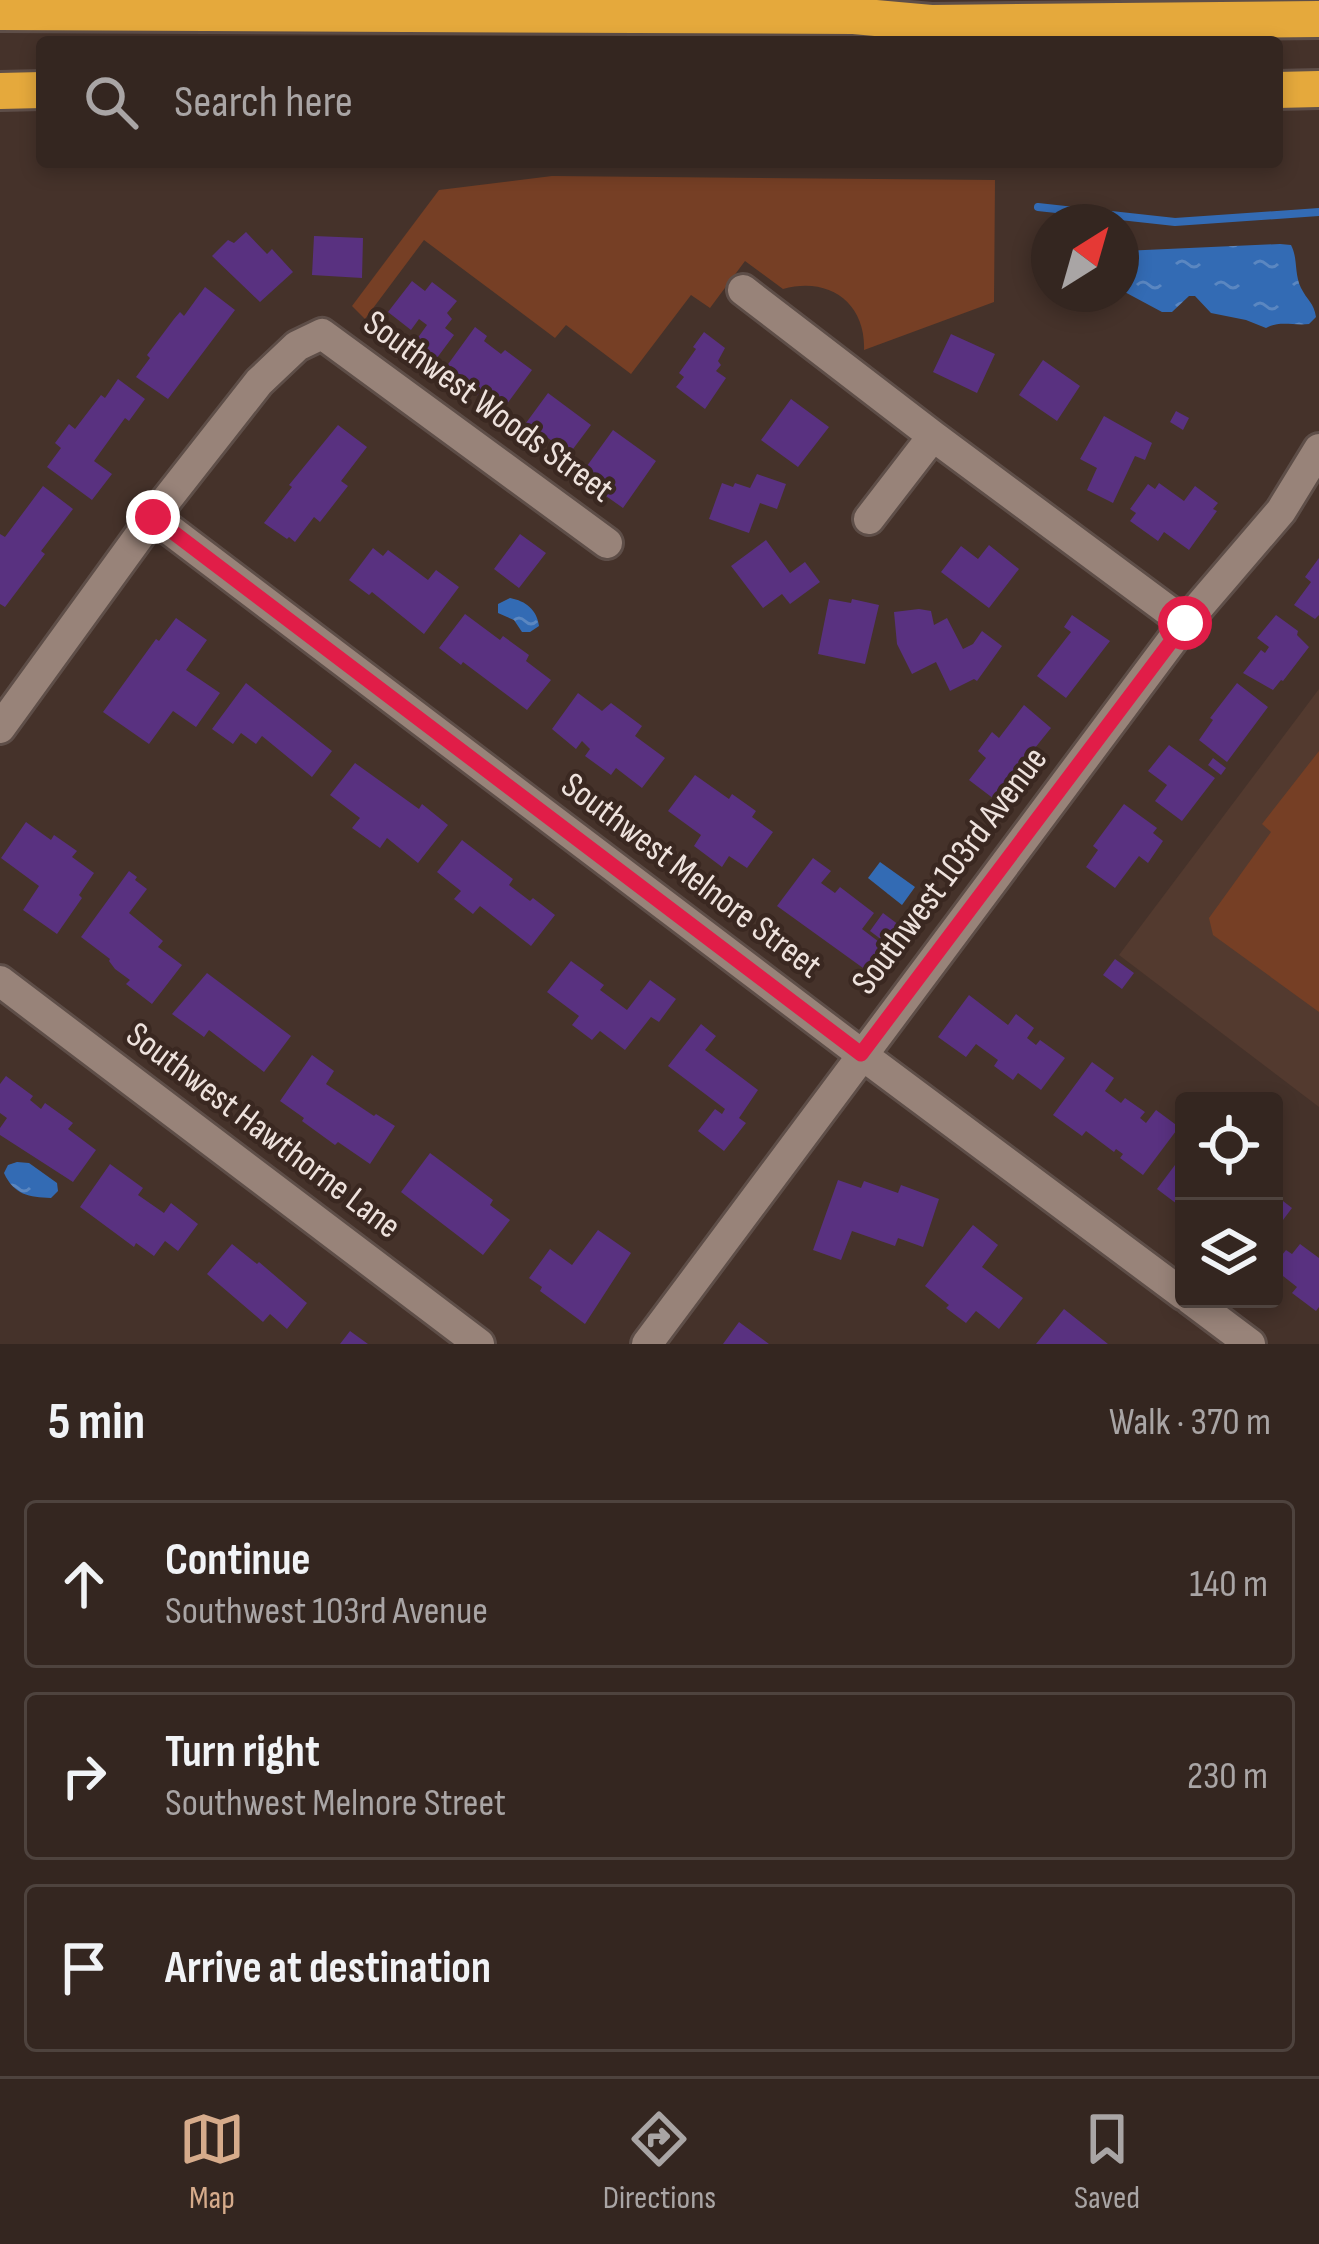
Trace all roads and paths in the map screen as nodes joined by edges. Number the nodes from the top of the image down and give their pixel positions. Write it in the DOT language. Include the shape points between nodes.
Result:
graph roads {
  1 [pos="910,0"];
  2 [pos="0,12"];
  3 [pos="854,16"];
  4 [pos="1319,19"];
  5 [pos="1319,89"];
  6 [pos="36,90"];
  7 [pos="1283,90"];
  8 [pos="0,91"];
  9 [pos="743,290"];
  10 [pos="933,436"];
  11 [pos="1319,449"];
  12 [pos="153,517"];
  13 [pos="868,519"];
  14 [pos="607,543"];
  15 [pos="1185,623"];
  16 [pos="0,728"];
  17 [pos="0,981"];
  18 [pos="861,1054"];
  19 [pos="1175,1288"];
  20 [pos="1202,1308"];
  21 [pos="479,1344"];
  22 [pos="647,1344"];
  23 [pos="1250,1344"];
  1 -- 3 [label="highway"];
  2 -- 3 [label="highway"];
  3 -- 4 [label="highway" via="931,23"];
  5 -- 7 [label="highway"];
  6 -- 8 [label="highway"];
  9 -- 10 [label="street"];
  10 -- 13 [label="street"];
  10 -- 15 [label="street"];
  11 -- 15 [label="street, Southwest 103rd Avenue" via="1281,511"];
  12 -- 14 [label="street, Southwest Woods Street" via="259,382 322,334"];
  12 -- 16 [label="street"];
  12 -- 18 [label="street, Southwest Melnore Street"];
  15 -- 18 [label="street, Southwest 103rd Avenue"];
  17 -- 21 [label="street, Southwest Hawthorne Lane"];
  18 -- 19 [label="street, Southwest Melnore Street"];
  18 -- 22 [label="street, Southwest 103rd Avenue"];
  20 -- 23 [label="street, Southwest Melnore Street"];
}
